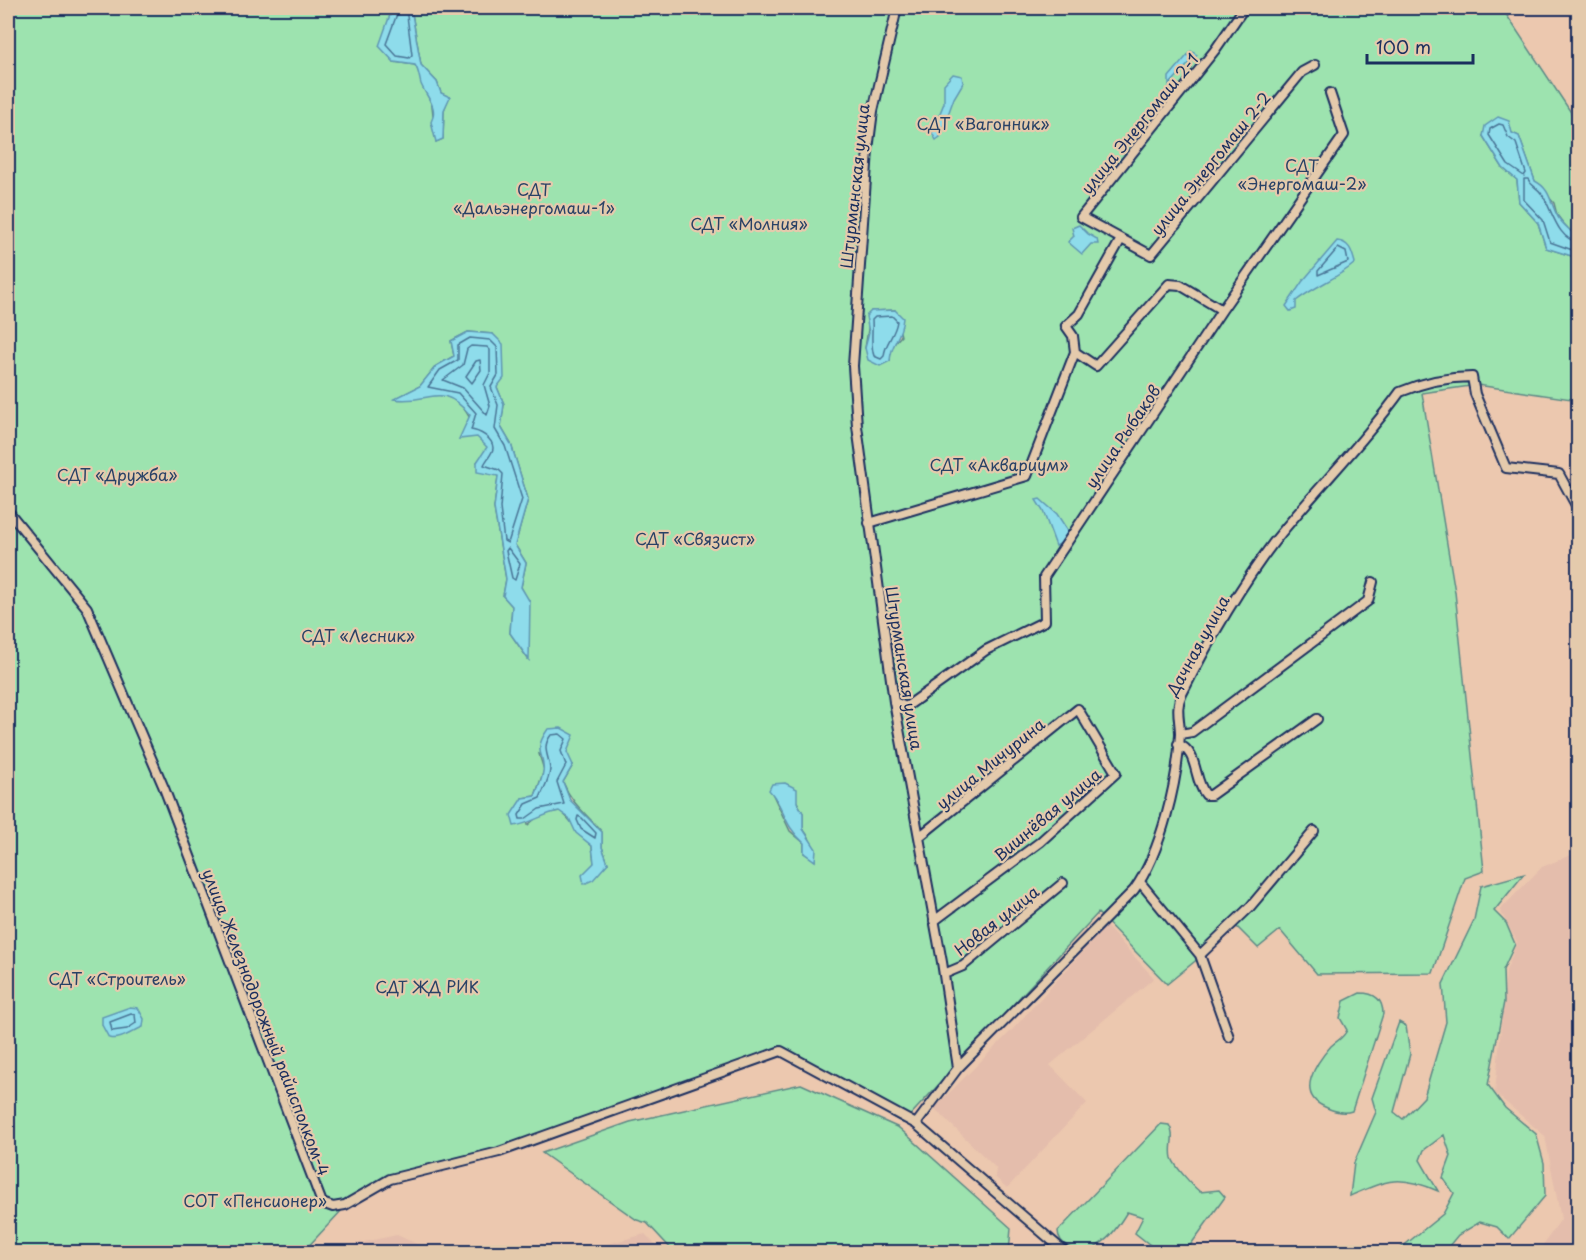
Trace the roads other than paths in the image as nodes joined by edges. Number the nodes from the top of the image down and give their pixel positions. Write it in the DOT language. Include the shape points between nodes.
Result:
graph roads {
  1 [pos="897,8"];
  2 [pos="1244,8"];
  3 [pos="1315,65"];
  4 [pos="1330,93"];
  5 [pos="1121,239"];
  6 [pos="1222,310"];
  7 [pos="1075,352"];
  8 [pos="1578,509"];
  9 [pos="8,510"];
  10 [pos="869,523"];
  11 [pos="1373,582"];
  12 [pos="894,702"];
  13 [pos="1078,709"];
  14 [pos="1317,718"];
  15 [pos="1180,734"];
  16 [pos="1178,744"];
  17 [pos="1314,831"];
  18 [pos="920,837"];
  19 [pos="1140,882"];
  20 [pos="1063,884"];
  21 [pos="934,921"];
  22 [pos="1200,955"];
  23 [pos="944,974"];
  24 [pos="1229,1036"];
  25 [pos="958,1068"];
  26 [pos="916,1124"];
  27 [pos="1065,1252"];
  1 -- 10 [label="street, Штурманская улица" via="873,111 854,331 857,426"];
  2 -- 5 [label="street, улица Энергомаш 2-1" via="1081,217"];
  3 -- 5 [label="street, улица Энергомаш 2-2" via="1302,72 1151,255"];
  4 -- 6 [label="street, улица Рыбаков" via="1344,135"];
  5 -- 7 [label="street" via="1079,314 1066,326 1073,336"];
  6 -- 7 [label="street" via="1180,285 1169,284 1096,366"];
  6 -- 12 [label="street, улица Рыбаков" via="1044,577 1045,621 986,650 906,707"];
  7 -- 10 [label="street" via="1026,478"];
  8 -- 15 [label="street, Дачная улица" via="1559,474 1506,468 1475,394 1472,377 1430,381 1400,392 1273,544 1217,629 1179,700"];
  9 -- 26 [label="street, улица Железнодорожный райисполком-4" via="87,608 164,788 322,1203 333,1207 345,1205 390,1179 499,1152 781,1051"];
  10 -- 12 [label="street, Штурманская улица"];
  11 -- 15 [label="street" via="1368,601 1192,732"];
  12 -- 18 [label="street, Штурманская улица"];
  13 -- 18 [label="street, улица Мичурина"];
  13 -- 21 [label="street, Вишнёвая улица" via="1116,773 1040,842"];
  14 -- 16 [label="street" via="1210,795 1202,790 1189,751"];
  15 -- 16 [label="street, Дачная улица"];
  16 -- 19 [label="street, Дачная улица" via="1173,790 1150,864"];
  17 -- 22 [label="street" via="1250,907"];
  18 -- 21 [label="street, Штурманская улица"];
  19 -- 22 [label="street"];
  19 -- 25 [label="street, Дачная улица"];
  20 -- 23 [label="street, Новая улица" via="963,966"];
  21 -- 23 [label="street, Штурманская улица"];
  22 -- 24 [label="street"];
  23 -- 25 [label="street, Штурманская улица"];
  25 -- 26 [label="street"];
  26 -- 27 [label="street"];
}
